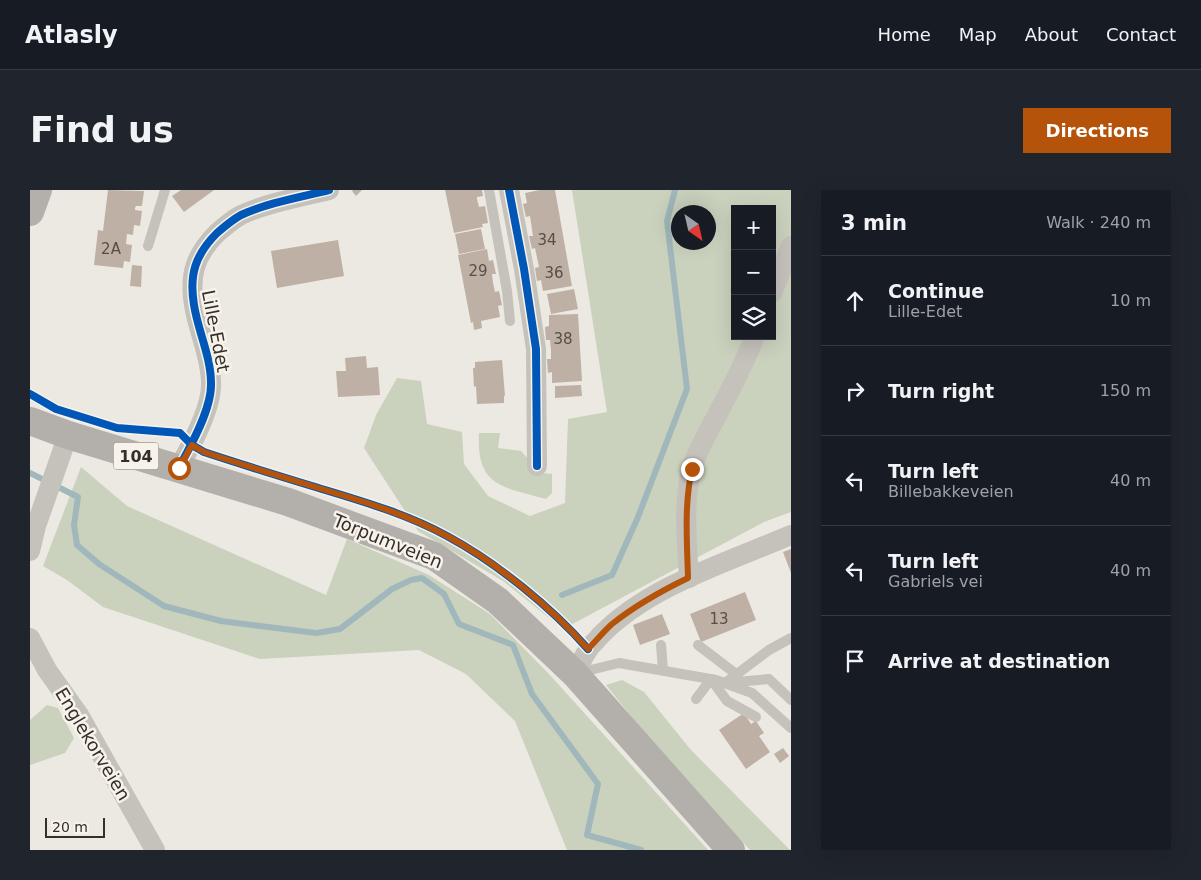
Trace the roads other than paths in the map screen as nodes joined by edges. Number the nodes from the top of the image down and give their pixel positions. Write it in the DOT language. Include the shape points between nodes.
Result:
graph roads {
  1 [pos="38,190"];
  2 [pos="164,190"];
  3 [pos="329,190"];
  4 [pos="489,190"];
  5 [pos="509,190"];
  6 [pos="276,197"];
  7 [pos="30,212"];
  8 [pos="517,232"];
  9 [pos="497,235"];
  10 [pos="148,246"];
  11 [pos="791,246"];
  12 [pos="776,283"];
  13 [pos="510,321"];
  14 [pos="753,340"];
  15 [pos="30,421"];
  16 [pos="68,435"];
  17 [pos="537,466"];
  18 [pos="179,468"];
  19 [pos="791,535"];
  20 [pos="30,551"];
  21 [pos="688,578"];
  22 [pos="30,638"];
  23 [pos="791,638"];
  24 [pos="661,645"];
  25 [pos="698,645"];
  26 [pos="664,670"];
  27 [pos="575,674"];
  28 [pos="736,674"];
  29 [pos="711,679"];
  30 [pos="725,683"];
  31 [pos="696,699"];
  32 [pos="791,700"];
  33 [pos="756,717"];
  34 [pos="791,728"];
  35 [pos="156,850"];
  36 [pos="731,850"];
  1 -- 7 [label="main road"];
  2 -- 10 [label="lane"];
  3 -- 6 [label="street, Lille-Edet"];
  4 -- 9 [label="lane"];
  5 -- 8 [label="street"];
  6 -- 18 [label="street, Lille-Edet" via="226,225 198,256 192,285 193,299 212,384 209,402"];
  8 -- 9 [label="lane"];
  8 -- 17 [label="street" via="536,349"];
  9 -- 13 [label="lane"];
  11 -- 12 [label="street"];
  14 -- 21 [label="street" via="692,469 686,509"];
  15 -- 16 [label="main road, Torpumveien / 104"];
  16 -- 18 [label="main road, Torpumveien / 104"];
  16 -- 20 [label="street"];
  18 -- 27 [label="main road, Torpumveien / 104" via="288,502 434,556 498,601"];
  19 -- 21 [label="street"];
  21 -- 27 [label="street" via="654,595 611,625 588,649"];
  22 -- 35 [label="street, Englekorveien"];
  23 -- 28 [label="lane"];
  24 -- 26 [label="lane"];
  25 -- 28 [label="lane"];
  26 -- 27 [label="lane" via="619,663"];
  26 -- 29 [label="lane"];
  27 -- 36 [label="main road, Torpumveien / 104"];
  28 -- 30 [label="lane"];
  29 -- 30 [label="lane"];
  29 -- 31 [label="lane"];
  29 -- 33 [label="lane" via="727,701"];
  30 -- 32 [label="lane" via="769,679"];
  30 -- 34 [label="lane" via="752,693"];
}
